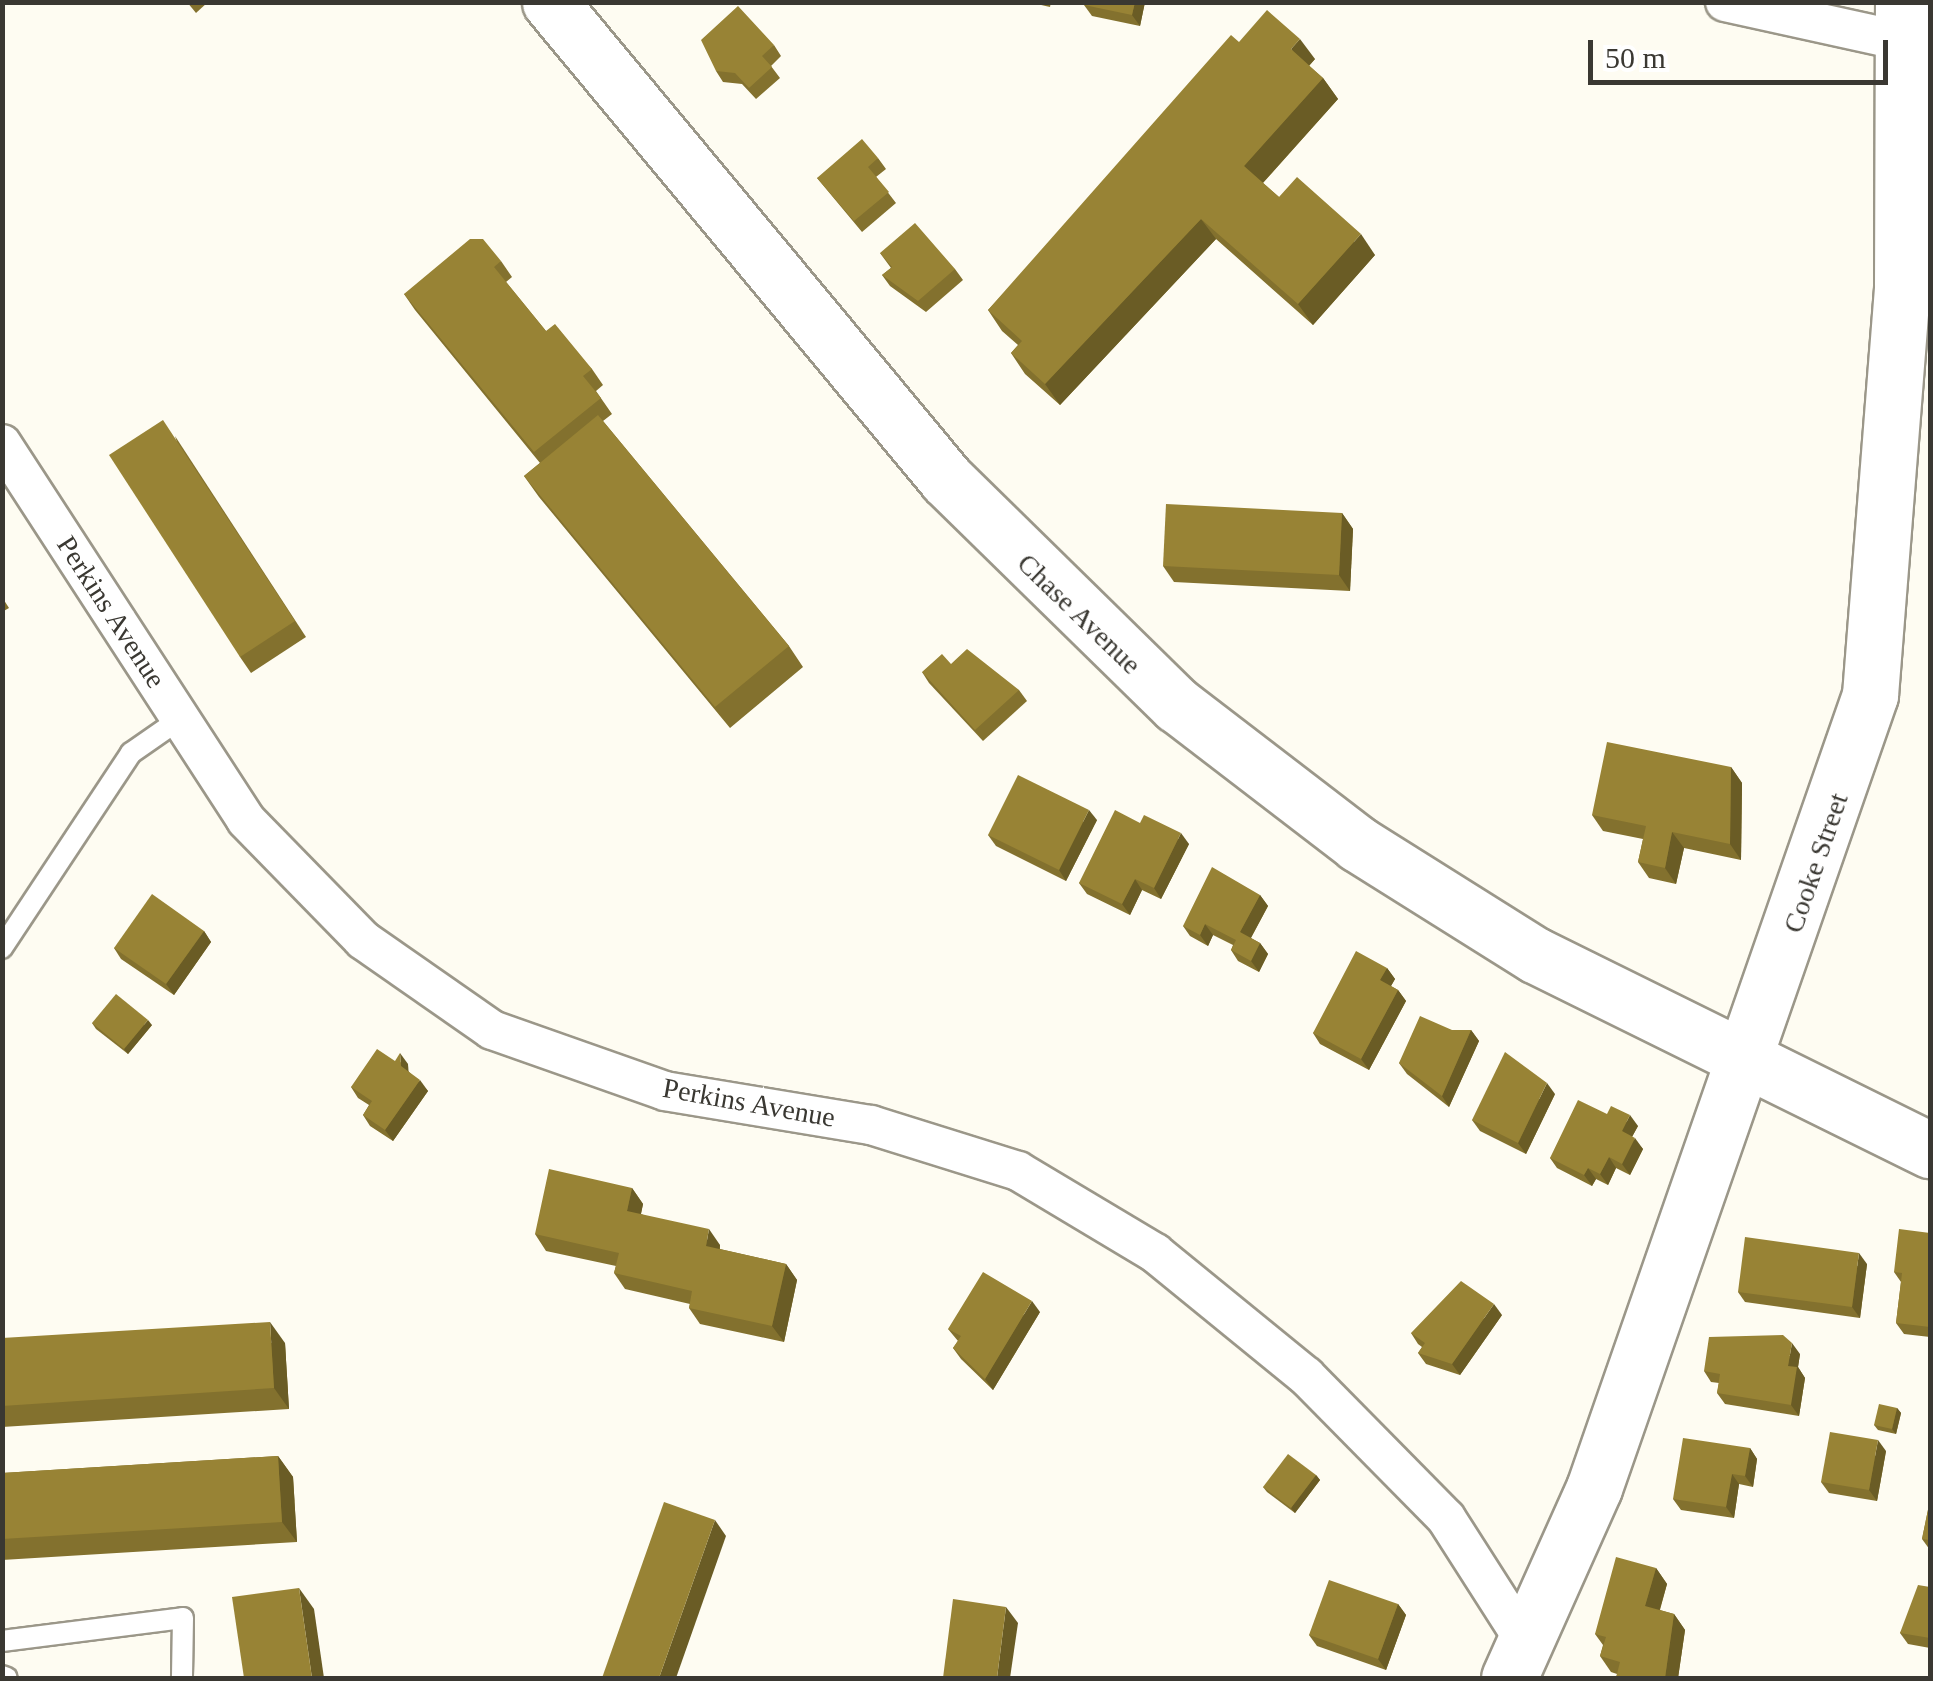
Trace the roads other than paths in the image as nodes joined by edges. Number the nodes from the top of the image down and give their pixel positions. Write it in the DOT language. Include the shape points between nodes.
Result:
graph roads {
  1 [pos="550,2"];
  2 [pos="1725,2"];
  3 [pos="1903,22"];
  4 [pos="1916,270"];
  5 [pos="2,444"];
  6 [pos="180,719"];
  7 [pos="2,948"];
  8 [pos="1746,1064"];
  9 [pos="1930,1150"];
  10 [pos="2,1641"];
  11 [pos="1517,1661"];
  12 [pos="182,1678"];
  1 -- 8 [label="main road, Chase Avenue" via="946,480 1117,652 1373,854 1610,998"];
  2 -- 3 [label="street"];
  3 -- 4 [label="main road, Cooke Street"];
  4 -- 8 [label="main road, Cooke Street" via="1878,655"];
  5 -- 6 [label="street, Perkins Avenue"];
  6 -- 7 [label="lane" via="131,753"];
  6 -- 11 [label="street, Perkins Avenue" via="246,820 362,940 492,1030 665,1090 871,1125 1018,1171 1155,1252 1306,1376 1446,1518"];
  8 -- 9 [label="main road, Chase Avenue"];
  8 -- 11 [label="main road, Cooke Street" via="1594,1488"];
  10 -- 12 [label="lane" via="183,1618"];
}
